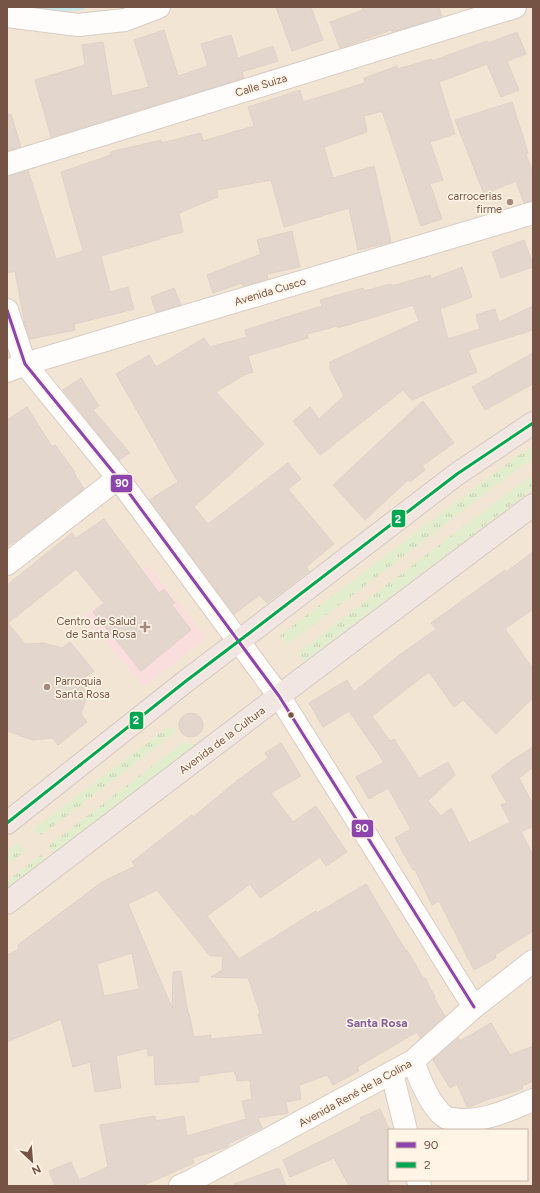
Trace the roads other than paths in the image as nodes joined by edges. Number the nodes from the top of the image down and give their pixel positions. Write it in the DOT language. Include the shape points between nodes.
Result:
graph roads {
  1 [pos="159,7"];
  2 [pos="515,7"];
  3 [pos="7,16"];
  4 [pos="7,164"];
  5 [pos="533,213"];
  6 [pos="7,310"];
  7 [pos="16,367"];
  8 [pos="533,423"];
  9 [pos="118,478"];
  10 [pos="533,505"];
  11 [pos="7,564"];
  12 [pos="238,641"];
  13 [pos="279,696"];
  14 [pos="7,823"];
  15 [pos="7,903"];
  16 [pos="533,961"];
  17 [pos="474,1007"];
  18 [pos="413,1061"];
  19 [pos="392,1073"];
  20 [pos="533,1100"];
  21 [pos="406,1129"];
  22 [pos="188,1184"];
  1 -- 3 [label="street" via="125,20 78,25"];
  2 -- 4 [label="street, Calle Suiza"];
  5 -- 7 [label="street, Avenida Cusco"];
  6 -- 7 [label="street"];
  7 -- 9 [label="street"];
  8 -- 12 [label="highway" via="457,474"];
  9 -- 11 [label="street"];
  9 -- 12 [label="street"];
  10 -- 13 [label="highway, Avenida de la Cultura"];
  12 -- 13 [label="street"];
  12 -- 14 [label="highway"];
  13 -- 15 [label="highway, Avenida de la Cultura"];
  13 -- 17 [label="street"];
  16 -- 17 [label="street, Avenida René de la Colina"];
  17 -- 18 [label="street, Avenida René de la Colina"];
  18 -- 19 [label="street, Avenida René de la Colina"];
  18 -- 20 [label="street" via="435,1108 446,1118 475,1119"];
  19 -- 21 [label="street"];
  19 -- 22 [label="street, Avenida René de la Colina"];
}
